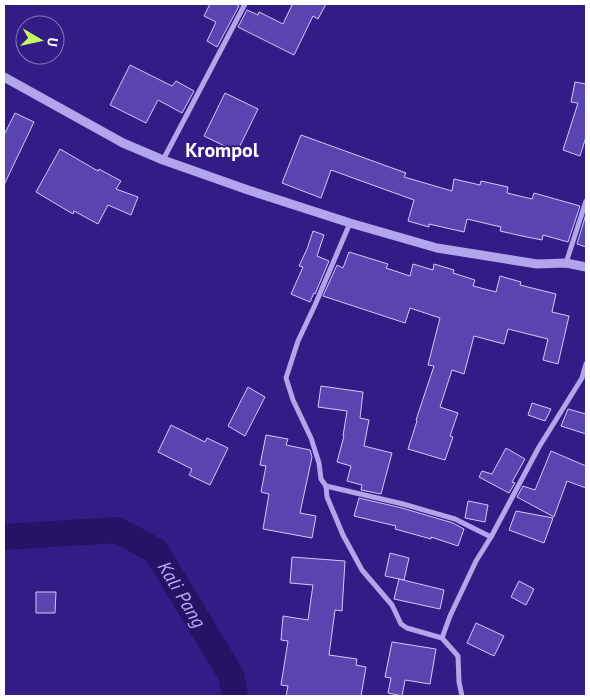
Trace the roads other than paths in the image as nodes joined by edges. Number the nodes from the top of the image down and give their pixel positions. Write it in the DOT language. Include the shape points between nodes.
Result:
graph roads {
  1 [pos="245,4"];
  2 [pos="4,77"];
  3 [pos="163,160"];
  4 [pos="586,201"];
  5 [pos="350,223"];
  6 [pos="566,263"];
  7 [pos="586,267"];
  8 [pos="586,364"];
  9 [pos="326,486"];
  10 [pos="491,537"];
  11 [pos="442,638"];
  12 [pos="462,696"];
  1 -- 3 [label="street"];
  2 -- 3 [label="street" via="123,144"];
  3 -- 5 [label="street"];
  4 -- 6 [label="street"];
  5 -- 6 [label="street" via="437,248 537,264"];
  5 -- 9 [label="street" via="298,341 286,378 311,438 321,479"];
  6 -- 7 [label="street"];
  8 -- 10 [label="street" via="582,378 539,447"];
  9 -- 10 [label="street" via="455,519"];
  9 -- 11 [label="street" via="327,497 343,535 362,570 392,605 401,624"];
  10 -- 11 [label="street" via="476,561"];
  11 -- 12 [label="street" via="458,656"];
}
